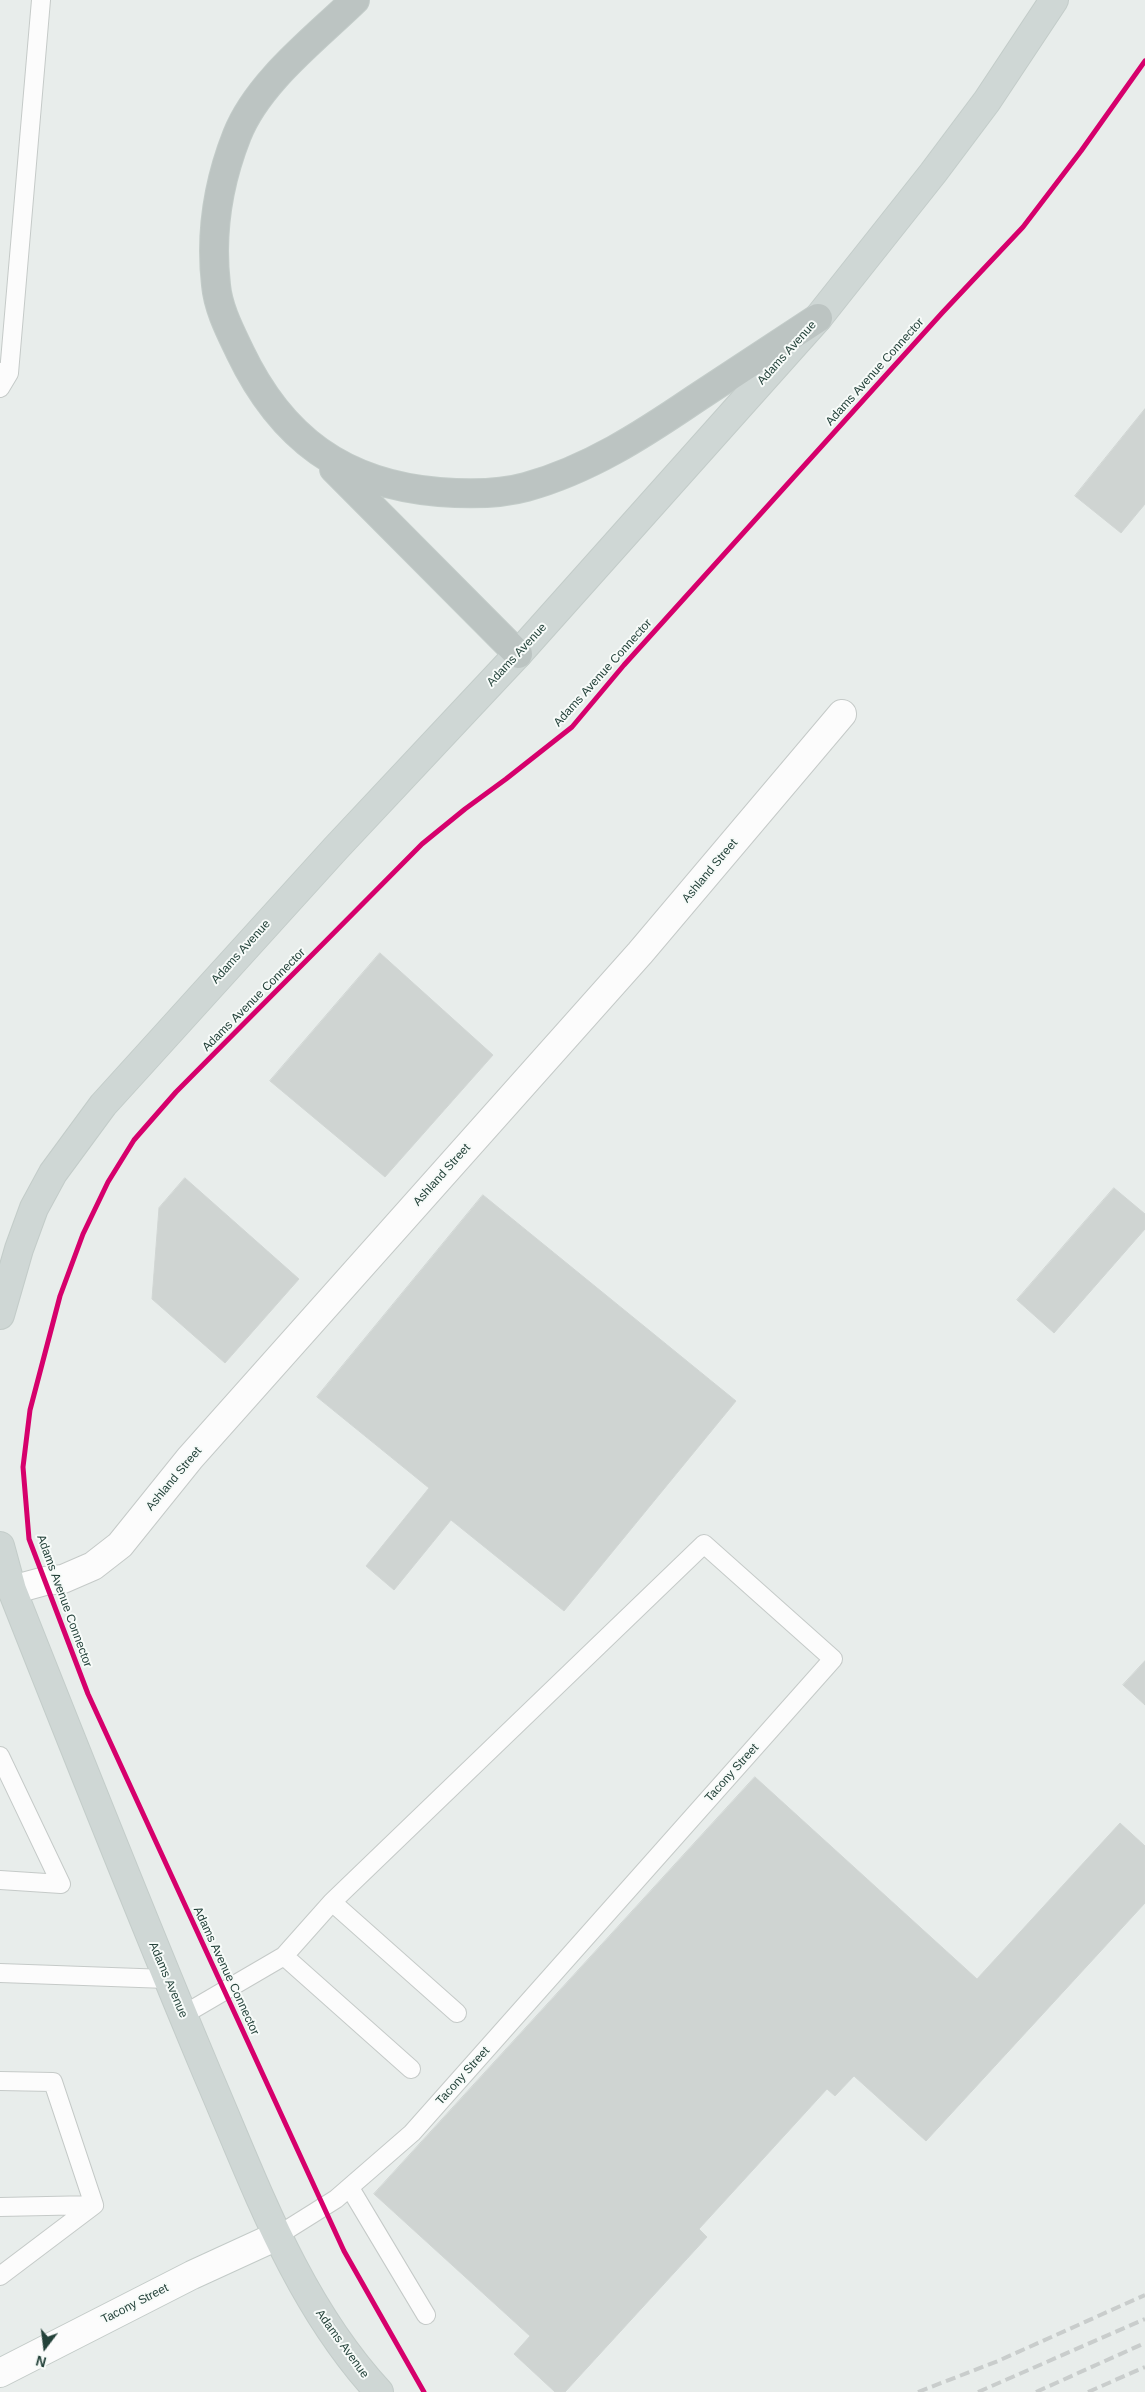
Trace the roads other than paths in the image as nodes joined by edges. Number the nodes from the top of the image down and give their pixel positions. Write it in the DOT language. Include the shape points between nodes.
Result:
graph roads {
  1 [pos="41,0"];
  2 [pos="355,0"];
  3 [pos="1054,0"];
  4 [pos="818,318"];
  5 [pos="3,378"];
  6 [pos="319,453"];
  7 [pos="518,654"];
  8 [pos="842,714"];
  9 [pos="0,1315"];
  10 [pos="0,1546"];
  11 [pos="12,1590"];
  12 [pos="0,1756"];
  13 [pos="0,1880"];
  14 [pos="332,1902"];
  15 [pos="284,1956"];
  16 [pos="0,1973"];
  17 [pos="167,1979"];
  18 [pos="457,2013"];
  19 [pos="183,2015"];
  20 [pos="411,2069"];
  21 [pos="0,2082"];
  22 [pos="350,2188"];
  23 [pos="94,2205"];
  24 [pos="0,2206"];
  25 [pos="277,2236"];
  26 [pos="0,2276"];
  27 [pos="426,2315"];
  28 [pos="0,2373"];
  29 [pos="379,2392"];
  1 -- 5 [label="lane"];
  2 -- 6 [label="highway" via="282,71 260,96 239,131 217,201 213,244 216,288 228,328 250,375 283,420"];
  3 -- 4 [label="main road, Adams Avenue" via="944,159"];
  4 -- 6 [label="highway" via="634,440 583,467 524,488 461,493 411,489 363,476"];
  4 -- 7 [label="main road, Adams Avenue"];
  6 -- 7 [label="highway"];
  7 -- 9 [label="main road, Adams Avenue" via="336,848 103,1105 53,1173 34,1208"];
  8 -- 11 [label="street, Ashland Street" via="640,953 190,1458 120,1545 93,1566 63,1579"];
  10 -- 11 [label="main road, Adams Avenue"];
  11 -- 17 [label="main road, Adams Avenue"];
  12 -- 13 [label="lane" via="62,1884"];
  14 -- 15 [label="lane"];
  14 -- 18 [label="lane"];
  14 -- 22 [label="lane, Tacony Street" via="704,1544 832,1659 412,2133"];
  15 -- 19 [label="lane"];
  15 -- 20 [label="lane"];
  16 -- 17 [label="lane"];
  17 -- 19 [label="main road, Adams Avenue"];
  19 -- 25 [label="main road, Adams Avenue"];
  21 -- 23 [label="lane" via="53,2082"];
  22 -- 25 [label="lane, Tacony Street"];
  22 -- 27 [label="lane"];
  23 -- 24 [label="lane"];
  23 -- 26 [label="lane"];
  25 -- 28 [label="street, Tacony Street" via="192,2275"];
  25 -- 29 [label="main road, Adams Avenue" via="320,2318"];
}
